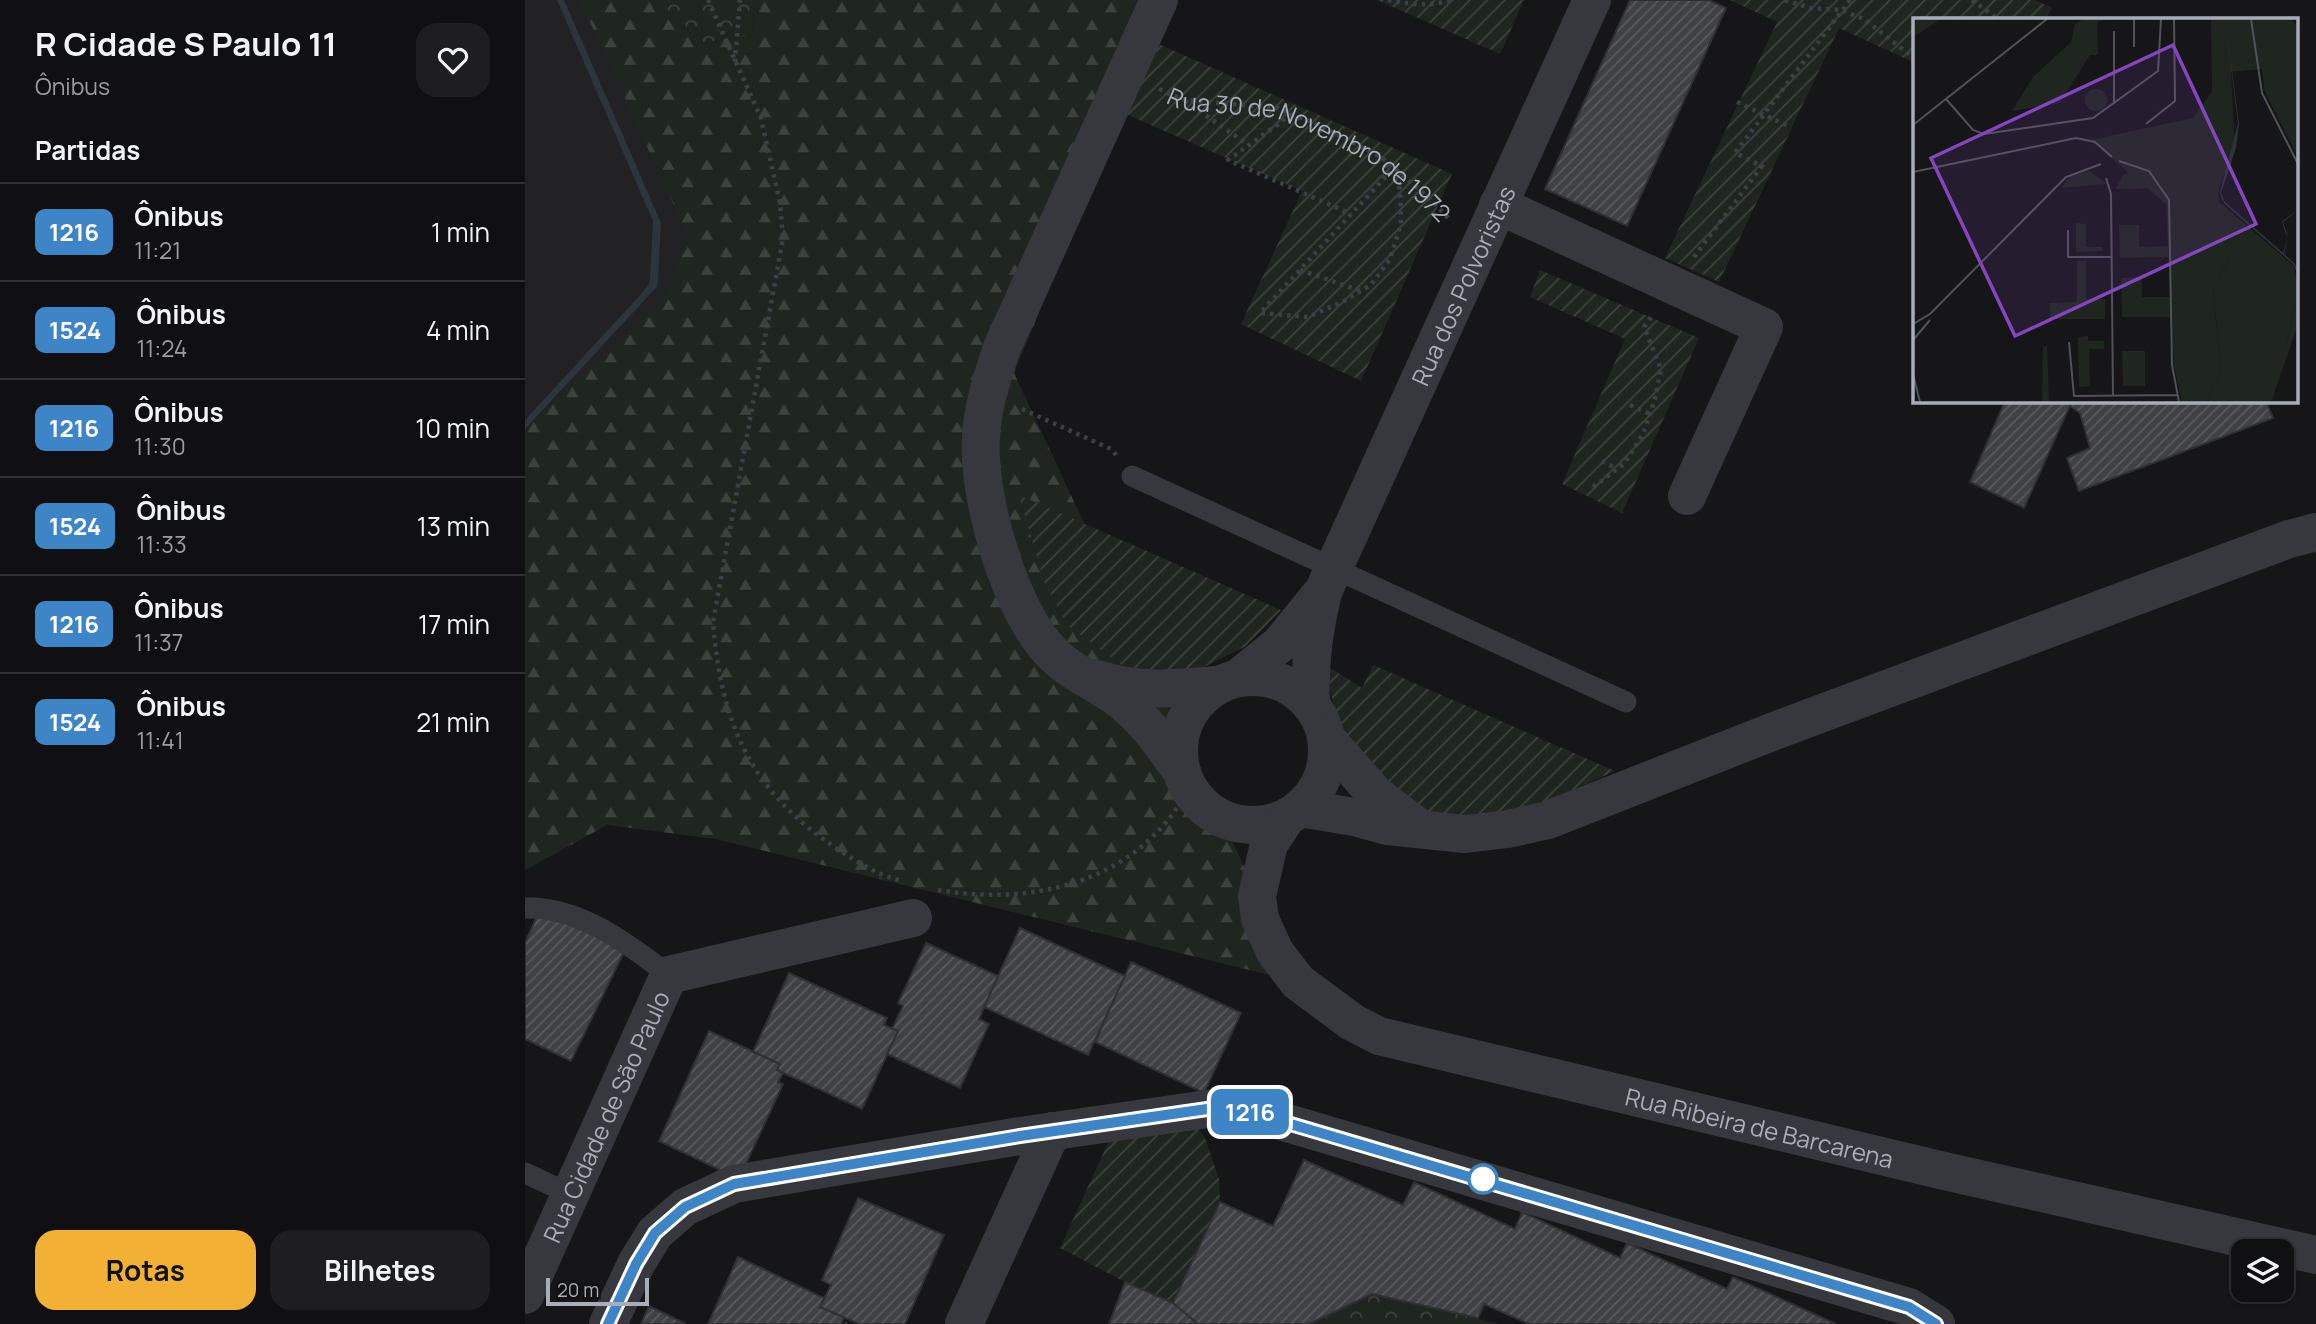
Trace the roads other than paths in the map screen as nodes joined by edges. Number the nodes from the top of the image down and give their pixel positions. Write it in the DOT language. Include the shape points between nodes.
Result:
graph roads {
  1 [pos="1159,0"];
  2 [pos="1591,0"];
  3 [pos="1499,205"];
  4 [pos="1132,476"];
  5 [pos="1688,496"];
  6 [pos="2307,531"];
  7 [pos="1328,580"];
  8 [pos="1078,672"];
  9 [pos="1227,682"];
  10 [pos="1626,702"];
  11 [pos="1318,721"];
  12 [pos="1196,792"];
  13 [pos="1294,812"];
  14 [pos="1428,832"];
  15 [pos="916,896"];
  16 [pos="525,908"];
  17 [pos="1259,911"];
  18 [pos="669,975"];
  19 [pos="1052,1131"];
  20 [pos="525,1173"];
  21 [pos="571,1194"];
  22 [pos="2316,1255"];
  23 [pos="525,1295"];
  24 [pos="608,1324"];
  25 [pos="964,1324"];
  26 [pos="1936,1324"];
  1 -- 8 [label="street, Rua Ribeira de Barcarena" via="1001,350 987,394 981,438 989,521 1029,626 1054,656"];
  2 -- 3 [label="street, Rua dos Polvoristas"];
  3 -- 5 [label="street" via="1764,327"];
  3 -- 7 [label="street, Rua dos Polvoristas"];
  4 -- 7 [label="lane"];
  6 -- 14 [label="street" via="1548,820 1465,835"];
  7 -- 9 [label="street, Rua dos Polvoristas" via="1280,645"];
  7 -- 10 [label="lane"];
  7 -- 11 [label="street, Rua dos Polvoristas" via="1310,676"];
  8 -- 9 [label="street" via="1122,686 1175,690"];
  8 -- 12 [label="street, Rua Ribeira de Barcarena" via="1144,719"];
  9 -- 11 [label="street" via="1258,677 1278,681 1296,690"];
  9 -- 12 [label="street" via="1197,702 1184,723 1178,748"];
  11 -- 13 [label="street" via="1327,757 1323,776 1314,793"];
  11 -- 14 [label="street" via="1375,794"];
  12 -- 13 [label="street" via="1233,822 1270,822"];
  12 -- 17 [label="street, Rua Ribeira de Barcarena" via="1234,841"];
  13 -- 14 [label="street" via="1354,817"];
  13 -- 17 [label="street, Rua Ribeira de Barcarena" via="1269,844 1257,896"];
  15 -- 18 [label="street"];
  16 -- 18 [label="lane" via="564,913 596,927"];
  17 -- 22 [label="street, Rua Ribeira de Barcarena" via="1275,953 1298,982 1379,1036"];
  18 -- 21 [label="street, Rua Cidade de São Paulo"];
  19 -- 24 [label="street" via="734,1184 685,1207 655,1233"];
  19 -- 25 [label="street"];
  19 -- 26 [label="street" via="1221,1107 1250,1112 1909,1307"];
  20 -- 21 [label="lane"];
  21 -- 23 [label="street, Rua Cidade de São Paulo"];
}
